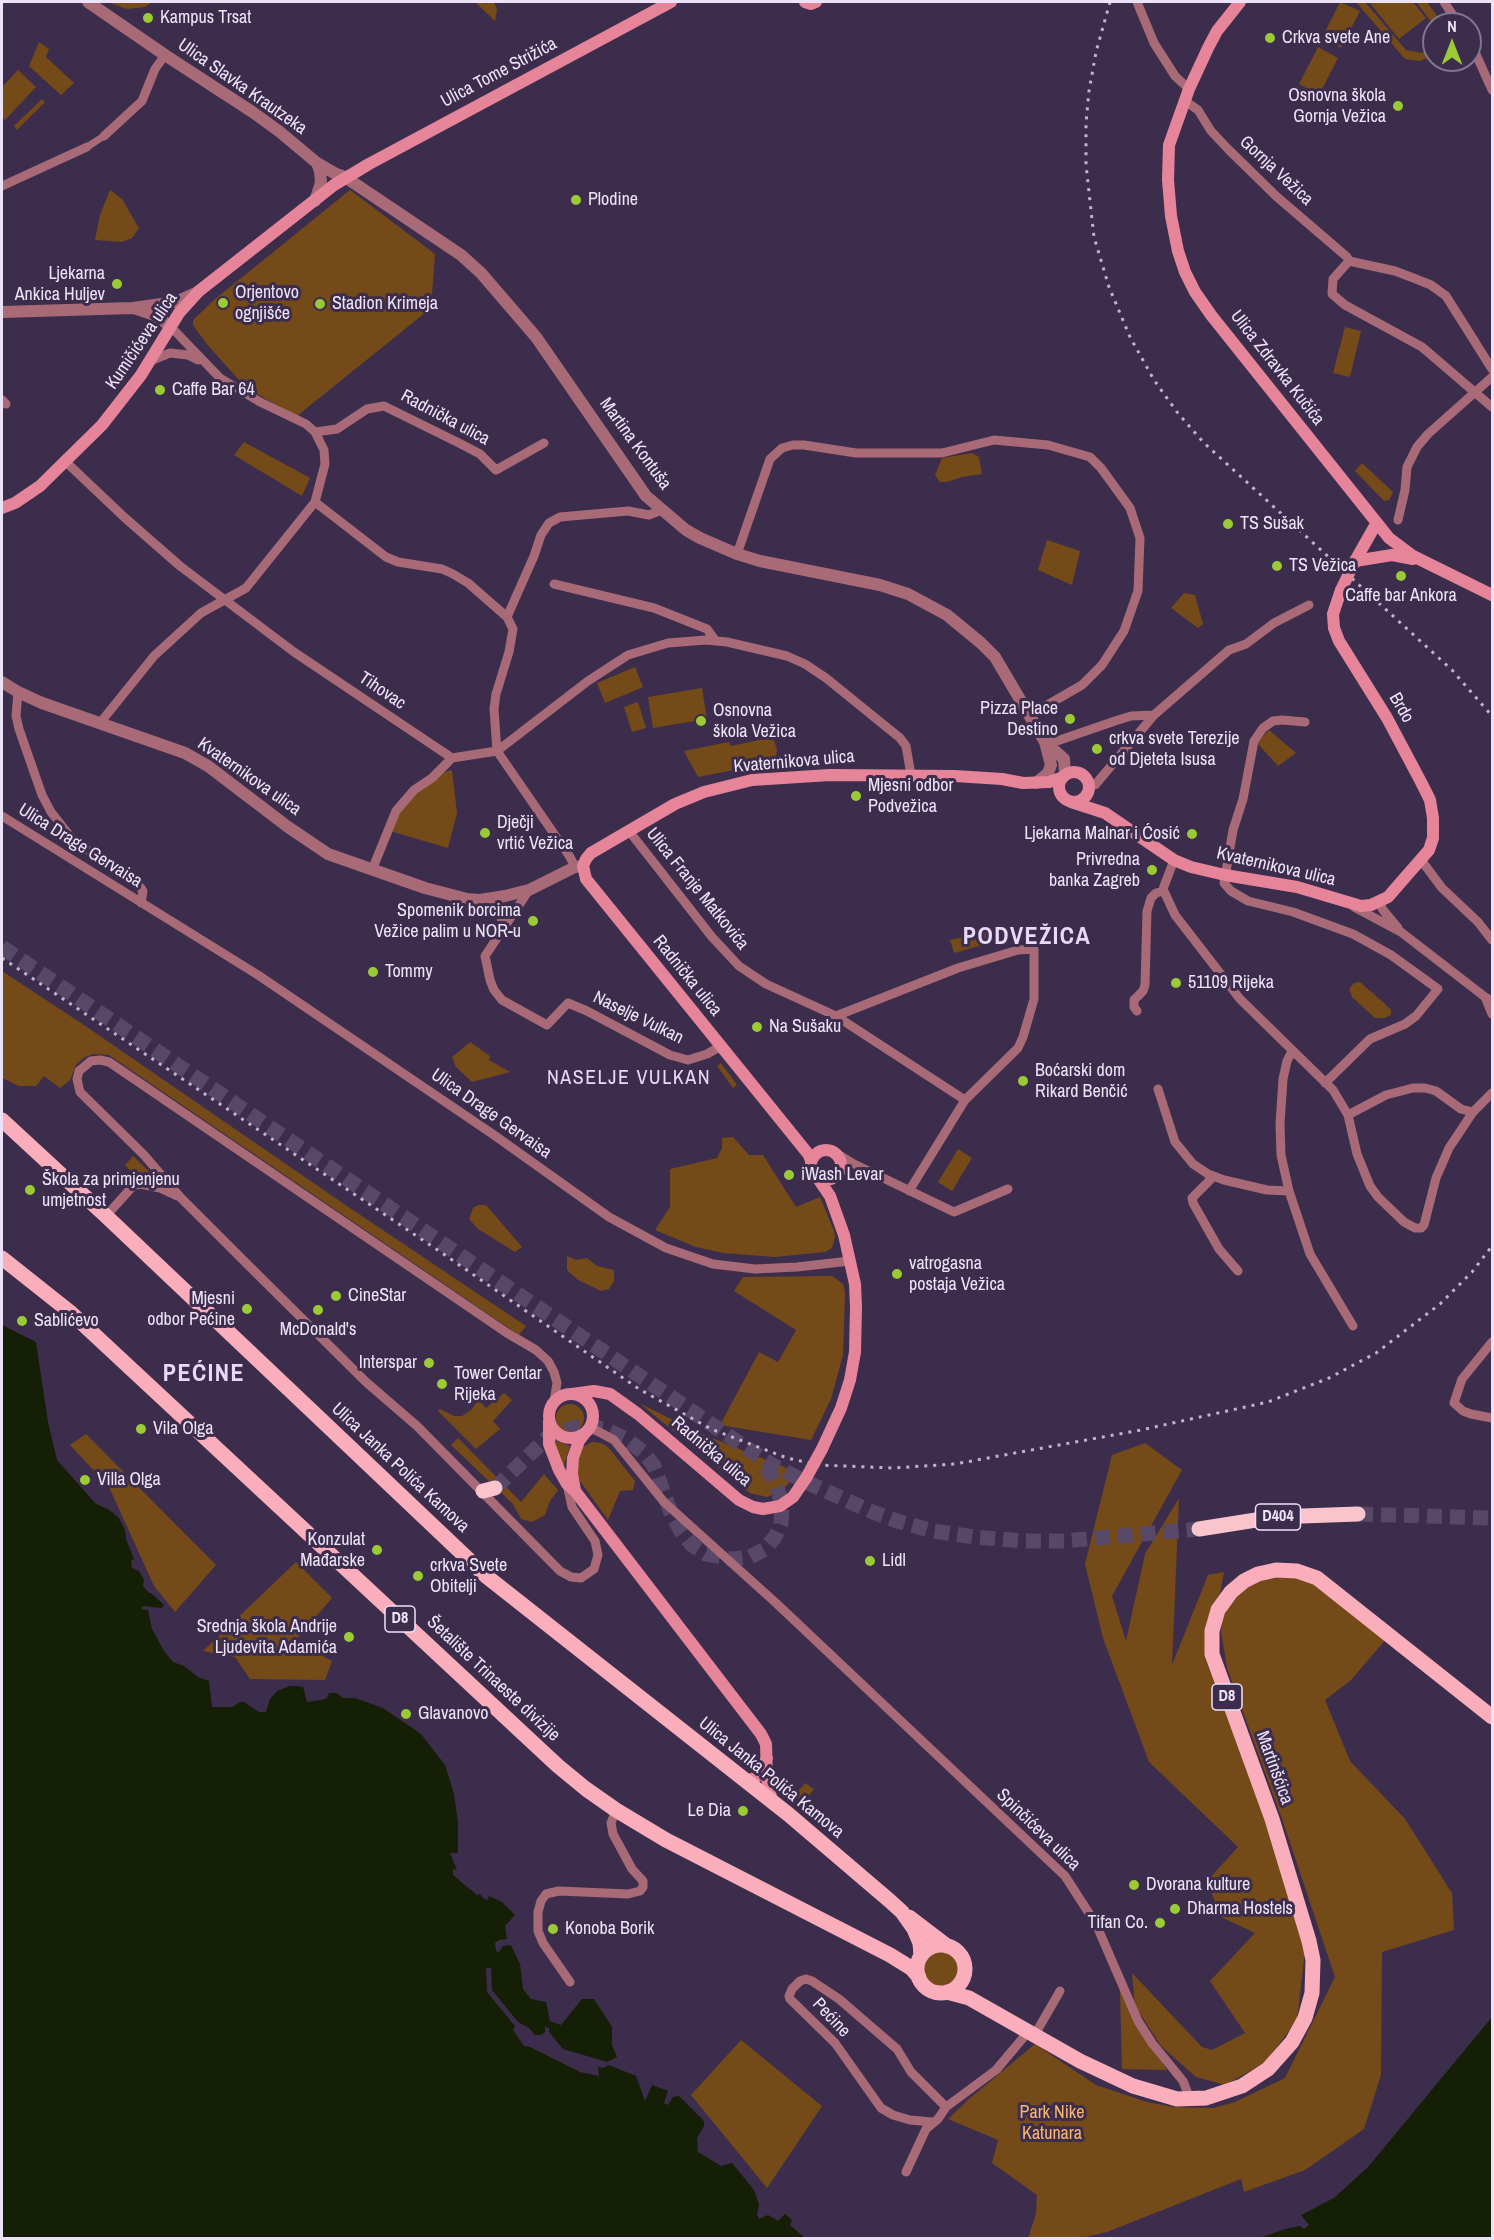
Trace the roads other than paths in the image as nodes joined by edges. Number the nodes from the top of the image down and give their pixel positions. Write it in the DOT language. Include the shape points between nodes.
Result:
graph roads {
  1 [pos="88,2"];
  2 [pos="671,2"];
  3 [pos="805,2"];
  4 [pos="816,2"];
  5 [pos="1137,2"];
  6 [pos="1226,2"];
  7 [pos="1240,2"];
  8 [pos="1217,32"];
  9 [pos="165,55"];
  10 [pos="1482,68"];
  11 [pos="1189,88"];
  12 [pos="1492,90"];
  13 [pos="1185,101"];
  14 [pos="104,136"];
  15 [pos="87,147"];
  16 [pos="317,163"];
  17 [pos="345,177"];
  18 [pos="2,186"];
  19 [pos="315,201"];
  20 [pos="1349,261"];
  21 [pos="199,291"];
  22 [pos="133,308"];
  23 [pos="2,312"];
  24 [pos="170,326"];
  25 [pos="150,361"];
  26 [pos="202,362"];
  27 [pos="1492,369"];
  28 [pos="1492,377"];
  29 [pos="1475,392"];
  30 [pos="1492,407"];
  31 [pos="315,432"];
  32 [pos="544,443"];
  33 [pos="66,462"];
  34 [pos="315,502"];
  35 [pos="2,508"];
  36 [pos="662,510"];
  37 [pos="1398,520"];
  38 [pos="1376,524"];
  39 [pos="737,554"];
  40 [pos="1355,561"];
  41 [pos="1423,561"];
  42 [pos="555,584"];
  43 [pos="1492,595"];
  44 [pos="223,599"];
  45 [pos="1310,605"];
  46 [pos="507,618"];
  47 [pos="715,640"];
  48 [pos="2,682"];
  49 [pos="18,693"];
  50 [pos="1030,715"];
  51 [pos="1154,715"];
  52 [pos="1305,722"];
  53 [pos="100,723"];
  54 [pos="1046,742"];
  55 [pos="496,750"];
  56 [pos="452,758"];
  57 [pos="911,775"];
  58 [pos="1063,776"];
  59 [pos="1023,783"];
  60 [pos="1036,783"];
  61 [pos="1092,788"];
  62 [pos="1067,800"];
  63 [pos="1105,813"];
  64 [pos="2,816"];
  65 [pos="629,831"];
  66 [pos="1174,860"];
  67 [pos="1421,860"];
  68 [pos="579,867"];
  69 [pos="372,870"];
  70 [pos="1225,875"];
  71 [pos="529,890"];
  72 [pos="1164,891"];
  73 [pos="493,898"];
  74 [pos="480,900"];
  75 [pos="1379,902"];
  76 [pos="141,903"];
  77 [pos="1347,903"];
  78 [pos="505,924"];
  79 [pos="1401,932"];
  80 [pos="1492,940"];
  81 [pos="1489,999"];
  82 [pos="1137,1011"];
  83 [pos="1492,1014"];
  84 [pos="836,1016"];
  85 [pos="547,1025"];
  86 [pos="721,1046"];
  87 [pos="1292,1051"];
  88 [pos="1325,1083"];
  89 [pos="1158,1089"];
  90 [pos="1492,1093"];
  91 [pos="965,1100"];
  92 [pos="1473,1112"];
  93 [pos="1348,1115"];
  94 [pos="2,1120"];
  95 [pos="792,1135"];
  96 [pos="820,1151"];
  97 [pos="811,1161"];
  98 [pos="848,1166"];
  99 [pos="817,1177"];
  100 [pos="1212,1177"];
  101 [pos="833,1178"];
  102 [pos="1008,1189"];
  103 [pos="909,1191"];
  104 [pos="1289,1191"];
  105 [pos="830,1196"];
  106 [pos="182,1198"];
  107 [pos="106,1216"];
  108 [pos="2,1258"];
  109 [pos="850,1261"];
  110 [pos="1239,1271"];
  111 [pos="1353,1326"];
  112 [pos="1492,1342"];
  113 [pos="572,1394"];
  114 [pos="618,1399"];
  115 [pos="554,1401"];
  116 [pos="1492,1418"];
  117 [pos="549,1421"];
  118 [pos="589,1426"];
  119 [pos="571,1487"];
  120 [pos="1358,1514"];
  121 [pos="1198,1529"];
  122 [pos="1492,1717"];
  123 [pos="767,1757"];
  124 [pos="745,1781"];
  125 [pos="772,1801"];
  126 [pos="616,1810"];
  127 [pos="902,1912"];
  128 [pos="947,1946"];
  129 [pos="921,1956"];
  130 [pos="965,1972"];
  131 [pos="919,1977"];
  132 [pos="570,1982"];
  133 [pos="1060,1991"];
  134 [pos="947,1992"];
  135 [pos="998,2015"];
  136 [pos="1031,2034"];
  137 [pos="1187,2099"];
  138 [pos="946,2108"];
  139 [pos="932,2122"];
  140 [pos="906,2172"];
  1 -- 9 [label="street, Ulica Slavka Krautzeka"];
  2 -- 17 [label="main road, Ulica Tome Strižića"];
  3 -- 4 [label="main road"];
  5 -- 11 [label="street" via="1154,43 1175,76"];
  6 -- 8 [label="main road, Ulica Zdravka Kučića"];
  7 -- 8 [label="main road, Ulica Zdravka Kučića"];
  8 -- 11 [label="main road, Ulica Zdravka Kučića"];
  9 -- 14 [label="street" via="142,101"];
  9 -- 16 [label="street, Ulica Slavka Krautzeka" via="254,113"];
  10 -- 12 [label="street"];
  11 -- 13 [label="main road, Ulica Zdravka Kučića"];
  13 -- 20 [label="street, Gornja Vežica" via="1198,110 1211,131 1276,196"];
  13 -- 38 [label="main road, Ulica Zdravka Kučića" via="1172,132 1168,168 1173,227 1185,272 1211,315"];
  14 -- 15 [label="street"];
  15 -- 18 [label="street"];
  16 -- 17 [label="street, Ulica Slavka Krautzeka"];
  16 -- 19 [label="street" via="321,183"];
  17 -- 19 [label="main road, Kumičićeva ulica"];
  17 -- 36 [label="street, Martina Kontuša" via="440,239 481,273 536,338 624,465"];
  19 -- 21 [label="main road, Kumičićeva ulica"];
  20 -- 27 [label="street" via="1395,271 1431,285 1446,296"];
  20 -- 29 [label="street" via="1333,279 1332,294 1422,347"];
  21 -- 22 [label="street" via="176,302"];
  21 -- 24 [label="main road, Kumičićeva ulica"];
  22 -- 23 [label="street"];
  22 -- 24 [label="street" via="155,315"];
  24 -- 25 [label="main road, Kumičićeva ulica"];
  24 -- 26 [label="street"];
  25 -- 26 [label="street" via="170,353"];
  25 -- 33 [label="main road, Kumičićeva ulica" via="120,405"];
  26 -- 31 [label="street" via="248,396"];
  28 -- 29 [label="street"];
  29 -- 30 [label="street"];
  29 -- 37 [label="street" via="1428,434 1413,454"];
  31 -- 32 [label="street, Radnička ulica" via="336,429 367,410 384,406 480,454 495,470"];
  31 -- 34 [label="street" via="326,457"];
  33 -- 35 [label="main road, Kumičićeva ulica" via="28,496"];
  33 -- 44 [label="street, Tihovac" via="153,543"];
  34 -- 44 [label="street" via="246,588"];
  34 -- 46 [label="street" via="386,557 453,574"];
  36 -- 39 [label="street, Martina Kontuša" via="700,538"];
  36 -- 46 [label="street" via="649,515 628,511 560,517 549,522"];
  38 -- 40 [label="main road, Brdo"];
  38 -- 41 [label="main road, Ulica Zdravka Kučića" via="1396,545"];
  39 -- 50 [label="street, Martina Kontuša" via="880,585 928,603 994,657"];
  39 -- 50 [label="street" via="770,459 792,445 856,453 942,453 994,440 1048,444 1090,458 1130,508 1140,538 1138,591 1124,631 1102,665 1082,685"];
  40 -- 41 [label="main road" via="1392,555"];
  40 -- 67 [label="main road, Brdo, bridge" via="1341,590 1334,628 1430,800 1433,838"];
  41 -- 43 [label="main road, Ulica Zdravka Kučića"];
  42 -- 47 [label="street" via="654,608 707,629"];
  44 -- 53 [label="street" via="201,613 154,656"];
  44 -- 56 [label="street, Tihovac" via="294,652"];
  45 -- 51 [label="street" via="1274,623 1246,644 1229,650"];
  46 -- 55 [label="street" via="513,629 495,702"];
  47 -- 55 [label="street" via="668,643 628,655"];
  47 -- 57 [label="street" via="787,656 826,678 900,738 906,746"];
  48 -- 49 [label="street, Kvaternikova ulica"];
  49 -- 53 [label="street, Kvaternikova ulica"];
  49 -- 76 [label="street, Ulica Drage Gervaisa" via="16,716 51,812 74,841 137,883 143,891"];
  50 -- 54 [label="street, Martina Kontuša"];
  51 -- 54 [label="street" via="1118,720"];
  51 -- 61 [label="street"];
  52 -- 70 [label="street" via="1273,721 1254,741"];
  53 -- 69 [label="street, Kvaternikova ulica" via="185,753 313,845"];
  54 -- 58 [label="street, Martina Kontuša" via="1064,759"];
  54 -- 60 [label="street, Martina Kontuša" via="1051,765"];
  55 -- 56 [label="street"];
  55 -- 68 [label="street, Radnička ulica"];
  56 -- 69 [label="street" via="396,811"];
  57 -- 59 [label="main road, Kvaternikova ulica" via="984,777"];
  57 -- 65 [label="main road, Kvaternikova ulica" via="830,774 752,780 693,796"];
  58 -- 60 [label="main road, Kvaternikova ulica"];
  58 -- 61 [label="main road, Kvaternikova ulica" via="1074,771 1084,774"];
  58 -- 62 [label="main road" via="1059,789"];
  59 -- 60 [label="main road, Kvaternikova ulica"];
  59 -- 62 [label="main road, Kvaternikova ulica"];
  61 -- 62 [label="main road" via="1080,801"];
  61 -- 63 [label="main road, Kvaternikova ulica" via="1098,807"];
  62 -- 63 [label="main road, Kvaternikova ulica"];
  63 -- 66 [label="main road, Kvaternikova ulica"];
  64 -- 76 [label="street, Ulica Drage Gervaisa"];
  65 -- 68 [label="main road, Kvaternikova ulica" via="591,853"];
  65 -- 84 [label="street, Ulica Franje Matkovića" via="739,966 766,984"];
  66 -- 70 [label="main road, Kvaternikova ulica"];
  66 -- 72 [label="street"];
  67 -- 75 [label="main road, Brdo"];
  67 -- 80 [label="street"];
  68 -- 71 [label="street, Kvaternikova ulica"];
  68 -- 86 [label="main road, Radnička ulica"];
  69 -- 74 [label="street, Kvaternikova ulica" via="425,888"];
  70 -- 77 [label="main road, Kvaternikova ulica" via="1297,886"];
  70 -- 88 [label="street" via="1227,887 1243,898 1353,934 1438,989 1416,1016 1370,1039"];
  71 -- 73 [label="street, Kvaternikova ulica"];
  71 -- 78 [label="street, Kvaternikova ulica"];
  72 -- 82 [label="street" via="1151,898 1147,911 1145,985 1134,1000"];
  72 -- 87 [label="street" via="1175,915 1217,971"];
  73 -- 74 [label="street, Kvaternikova ulica"];
  73 -- 78 [label="street" via="504,908"];
  74 -- 78 [label="street" via="495,906"];
  75 -- 77 [label="main road, Kvaternikova ulica" via="1361,906"];
  75 -- 79 [label="street, Kvaternikova ulica"];
  76 -- 109 [label="street, Ulica Drage Gervaisa" via="303,1006 609,1217 666,1248 714,1264 755,1269"];
  77 -- 79 [label="street, Kvaternikova ulica"];
  78 -- 85 [label="street, Kvaternikova ulica" via="485,956 494,990 502,1000"];
  79 -- 81 [label="street, Kvaternikova ulica"];
  81 -- 83 [label="street, Kvaternikova ulica"];
  84 -- 91 [label="street, Ulica Franje Matkovića"];
  84 -- 91 [label="street" via="958,968 1034,949 1034,999 1018,1048"];
  85 -- 86 [label="street, Naselje Vulkan" via="568,1003 670,1055 688,1060"];
  86 -- 95 [label="main road, Radnička ulica"];
  87 -- 88 [label="street"];
  87 -- 104 [label="street" via="1283,1079 1280,1124 1281,1155"];
  88 -- 93 [label="street"];
  89 -- 100 [label="street" via="1175,1142 1193,1164"];
  90 -- 92 [label="street"];
  91 -- 103 [label="street"];
  92 -- 93 [label="street" via="1436,1091 1413,1088 1386,1095"];
  92 -- 93 [label="street" via="1442,1163 1421,1228 1404,1222 1370,1186"];
  94 -- 107 [label="main road, Ulica Janka Polića Kamova / D8"];
  95 -- 96 [label="main road, Radnička ulica" via="807,1148"];
  95 -- 97 [label="main road, Radnička ulica"];
  96 -- 97 [label="main road"];
  96 -- 98 [label="main road, Radnička ulica" via="836,1153"];
  97 -- 99 [label="main road, Radnička ulica"];
  98 -- 101 [label="main road, Radnička ulica"];
  98 -- 103 [label="street"];
  99 -- 101 [label="main road"];
  99 -- 105 [label="main road, Radnička ulica"];
  100 -- 104 [label="street"];
  100 -- 110 [label="street" via="1192,1198 1193,1203 1219,1250"];
  101 -- 105 [label="main road, Radnička ulica"];
  102 -- 103 [label="street" via="954,1212"];
  104 -- 111 [label="street" via="1310,1254"];
  105 -- 109 [label="main road, Radnička ulica"];
  106 -- 107 [label="street" via="149,1185 133,1186"];
  106 -- 115 [label="street" via="80,1092 78,1079 91,1061 109,1062 125,1072 536,1350 554,1372"];
  106 -- 119 [label="street" via="366,1382 489,1490 560,1571 581,1578 598,1562 597,1547 572,1507"];
  107 -- 124 [label="main road, Ulica Janka Polića Kamova / D8" via="486,1576"];
  108 -- 126 [label="main road, Šetalište Trinaeste divizije / D8" via="70,1312 558,1766"];
  109 -- 114 [label="main road, Radnička ulica, bridge" via="856,1307 850,1380 841,1408 806,1478 793,1497 780,1506 763,1509 739,1500"];
  112 -- 116 [label="street" via="1462,1379 1454,1403 1471,1414"];
  113 -- 114 [label="main road, Radnička ulica" via="600,1392"];
  113 -- 115 [label="main road, Radnička ulica"];
  113 -- 118 [label="main road" via="590,1404"];
  114 -- 118 [label="main road" via="599,1405"];
  115 -- 117 [label="main road"];
  117 -- 118 [label="main road" via="564,1437 578,1437"];
  117 -- 119 [label="main road" via="549,1444"];
  118 -- 119 [label="main road" via="573,1458"];
  118 -- 137 [label="street, Spinčićeva ulica" via="614,1440 664,1502 1065,1876 1096,1924 1138,2021 1183,2081"];
  119 -- 123 [label="main road" via="753,1721 764,1739"];
  120 -- 121 [label="highway, D404" via="1275,1517"];
  122 -- 137 [label="main road, Martinšćica / D8" via="1317,1578 1297,1570 1276,1570 1244,1581 1232,1592 1218,1610 1212,1631 1212,1654 1299,1905 1312,1960 1312,1985 1298,2031 1268,2069 1234,2090"];
  123 -- 124 [label="main road" via="759,1773"];
  123 -- 125 [label="main road"];
  124 -- 125 [label="main road, Ulica Janka Polića Kamova / D8"];
  125 -- 127 [label="main road, Ulica Janka Polića Kamova / D8"];
  126 -- 131 [label="main road, Šetalište Trinaeste divizije / D8" via="666,1840 890,1955"];
  126 -- 132 [label="street" via="613,1834 643,1881 640,1891 559,1891 546,1894 538,1912 538,1931 543,1943"];
  127 -- 128 [label="main road, Ulica Janka Polića Kamova / D8"];
  127 -- 129 [label="main road, Ulica Janka Polića Kamova / D8" via="918,1937"];
  128 -- 129 [label="main road" via="933,1947"];
  128 -- 130 [label="main road, D8" via="959,1953"];
  129 -- 131 [label="main road, D8"];
  130 -- 134 [label="main road" via="959,1985"];
  130 -- 135 [label="main road, D8" via="975,1990"];
  131 -- 134 [label="main road, D8" via="928,1989"];
  133 -- 136 [label="street"];
  134 -- 135 [label="main road, D8" via="969,1998"];
  135 -- 136 [label="main road, D8"];
  136 -- 137 [label="main road, D8" via="1132,2086"];
  136 -- 138 [label="street" via="996,2070"];
  138 -- 139 [label="street"];
  138 -- 139 [label="street, Pećine" via="911,2072 897,2049 839,1999 806,1979 792,1989 790,1999 835,2043 881,2108 910,2120"];
  139 -- 140 [label="street"];
}
